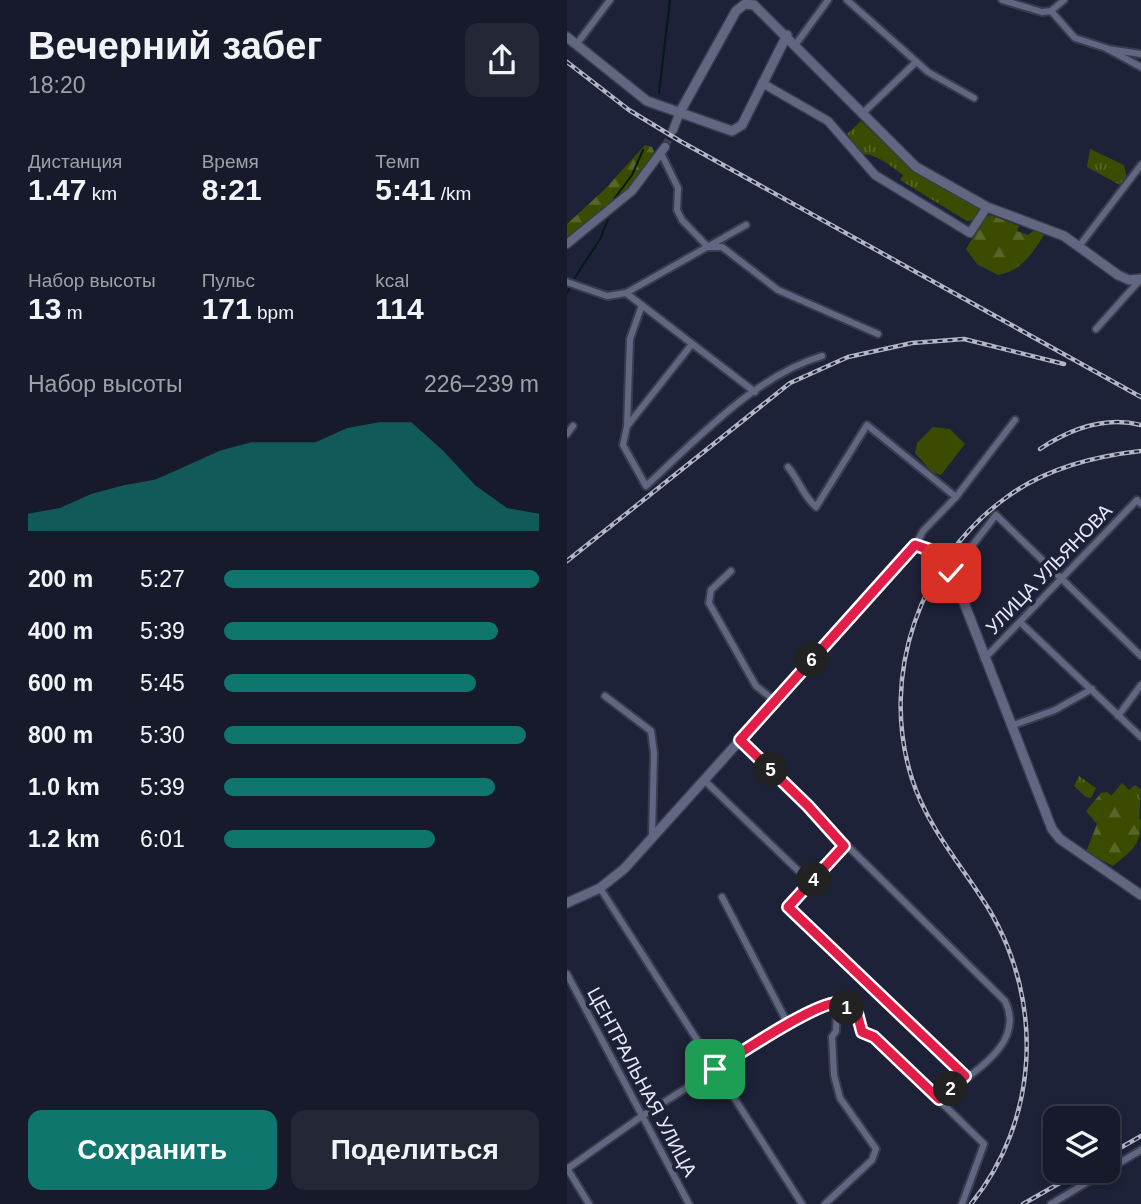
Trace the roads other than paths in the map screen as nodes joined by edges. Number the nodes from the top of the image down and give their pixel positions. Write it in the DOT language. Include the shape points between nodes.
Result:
graph roads {
  1 [pos="610,0"];
  2 [pos="826,0"];
  3 [pos="847,0"];
  4 [pos="1002,0"];
  5 [pos="1052,0"];
  6 [pos="1063,0"];
  7 [pos="744,1"];
  8 [pos="1054,9"];
  9 [pos="787,36"];
  10 [pos="567,37"];
  11 [pos="796,44"];
  12 [pos="576,45"];
  13 [pos="1106,48"];
  14 [pos="1141,54"];
  15 [pos="916,61"];
  16 [pos="1141,66"];
  17 [pos="762,83"];
  18 [pos="974,98"];
  19 [pos="680,112"];
  20 [pos="863,113"];
  21 [pos="673,130"];
  22 [pos="663,150"];
  23 [pos="1141,165"];
  24 [pos="987,207"];
  25 [pos="746,225"];
  26 [pos="567,244"];
  27 [pos="1080,245"];
  28 [pos="708,247"];
  29 [pos="1140,280"];
  30 [pos="567,282"];
  31 [pos="626,293"];
  32 [pos="642,305"];
  33 [pos="1096,330"];
  34 [pos="878,334"];
  35 [pos="692,344"];
  36 [pos="822,356"];
  37 [pos="755,392"];
  38 [pos="1015,420"];
  39 [pos="573,426"];
  40 [pos="627,426"];
  41 [pos="567,434"];
  42 [pos="788,467"];
  43 [pos="955,497"];
  44 [pos="1139,502"];
  45 [pos="915,545"];
  46 [pos="731,571"];
  47 [pos="951,573"];
  48 [pos="1061,580"];
  49 [pos="1020,622"];
  50 [pos="1141,656"];
  51 [pos="984,659"];
  52 [pos="1141,685"];
  53 [pos="1092,689"];
  54 [pos="605,696"];
  55 [pos="775,701"];
  56 [pos="1118,716"];
  57 [pos="1011,726"];
  58 [pos="1141,737"];
  59 [pos="740,740"];
  60 [pos="703,780"];
  61 [pos="652,838"];
  62 [pos="844,846"];
  63 [pos="811,883"];
  64 [pos="600,888"];
  65 [pos="1141,895"];
  66 [pos="722,897"];
  67 [pos="567,903"];
  68 [pos="567,974"];
  69 [pos="837,1003"];
  70 [pos="788,1024"];
  71 [pos="715,1069"];
  72 [pos="965,1076"];
  73 [pos="939,1099"];
  74 [pos="642,1116"];
  75 [pos="1141,1150"];
  76 [pos="567,1168"];
  77 [pos="590,1204"];
  78 [pos="689,1204"];
  79 [pos="802,1204"];
  80 [pos="825,1204"];
  81 [pos="963,1204"];
  82 [pos="1051,1204"];
  1 -- 12 [label="street"];
  2 -- 11 [label="street"];
  3 -- 15 [label="street"];
  4 -- 8 [label="street" via="1042,12"];
  5 -- 8 [label="street"];
  6 -- 8 [label="street"];
  7 -- 9 [label="main road" via="762,10"];
  7 -- 19 [label="main road"];
  8 -- 13 [label="street" via="1075,38"];
  9 -- 11 [label="main road"];
  9 -- 17 [label="main road"];
  10 -- 12 [label="main road"];
  11 -- 20 [label="main road"];
  12 -- 19 [label="main road" via="647,101"];
  13 -- 14 [label="street"];
  13 -- 16 [label="street"];
  15 -- 18 [label="street"];
  15 -- 20 [label="street"];
  17 -- 19 [label="main road" via="737,130"];
  17 -- 24 [label="street" via="828,121 875,175 970,233"];
  19 -- 21 [label="street"];
  20 -- 24 [label="main road" via="916,167"];
  22 -- 26 [label="street" via="617,206"];
  22 -- 28 [label="street" via="678,188 677,210"];
  23 -- 27 [label="street"];
  24 -- 27 [label="main road"];
  25 -- 28 [label="street"];
  27 -- 29 [label="main road" via="1118,275"];
  28 -- 31 [label="street"];
  28 -- 34 [label="street" via="722,247 778,290"];
  29 -- 33 [label="street"];
  30 -- 31 [label="street" via="607,296"];
  31 -- 32 [label="street"];
  32 -- 35 [label="street"];
  32 -- 40 [label="street" via="630,339"];
  35 -- 37 [label="street"];
  35 -- 40 [label="street"];
  36 -- 37 [label="street" via="788,370"];
  37 -- 40 [label="street" via="646,486 623,445"];
  38 -- 43 [label="street"];
  39 -- 41 [label="street"];
  42 -- 43 [label="street" via="816,507 867,425"];
  43 -- 45 [label="street"];
  44 -- 48 [label="street, УЛИЦА УЛЬЯНОВА"];
  45 -- 47 [label="main road" via="930,550"];
  45 -- 55 [label="main road"];
  46 -- 55 [label="street" via="711,590 709,603 756,686"];
  47 -- 48 [label="street" via="996,515"];
  47 -- 51 [label="main road"];
  48 -- 49 [label="street, УЛИЦА УЛЬЯНОВА"];
  48 -- 50 [label="street"];
  49 -- 51 [label="street, УЛИЦА УЛЬЯНОВА"];
  49 -- 53 [label="street"];
  51 -- 57 [label="main road"];
  52 -- 56 [label="street"];
  53 -- 56 [label="street"];
  53 -- 57 [label="street" via="1055,710"];
  54 -- 61 [label="street" via="651,731"];
  55 -- 59 [label="main road"];
  56 -- 58 [label="street"];
  57 -- 65 [label="main road" via="1052,829"];
  59 -- 60 [label="main road"];
  59 -- 62 [label="street"];
  60 -- 61 [label="main road"];
  60 -- 63 [label="street"];
  61 -- 64 [label="main road"];
  62 -- 63 [label="street"];
  62 -- 72 [label="street" via="1010,1010 1007,1041"];
  63 -- 72 [label="street" via="788,907"];
  64 -- 67 [label="main road"];
  64 -- 71 [label="street"];
  66 -- 70 [label="street"];
  68 -- 74 [label="street, ЦЕНТРАЛЬНАЯ УЛИЦА"];
  69 -- 70 [label="street" via="823,1005"];
  69 -- 73 [label="street" via="857,1013 862,1032 874,1037"];
  69 -- 80 [label="street" via="832,1037 834,1075 842,1104 876,1149 872,1160"];
  70 -- 71 [label="street"];
  71 -- 74 [label="street"];
  71 -- 79 [label="street"];
  72 -- 73 [label="street"];
  73 -- 81 [label="street" via="984,1144"];
  74 -- 76 [label="street"];
  74 -- 78 [label="street, ЦЕНТРАЛЬНАЯ УЛИЦА"];
  75 -- 82 [label="street"];
  76 -- 77 [label="street"];
}
